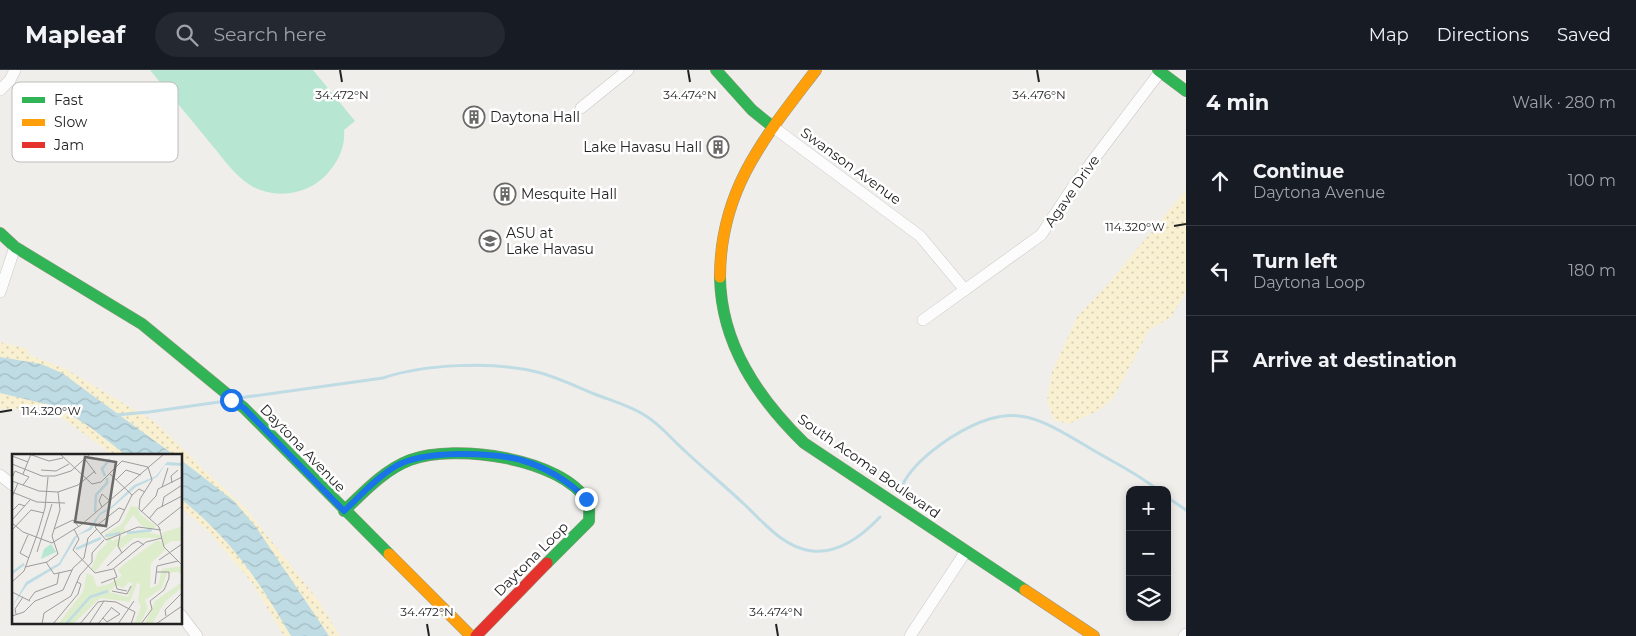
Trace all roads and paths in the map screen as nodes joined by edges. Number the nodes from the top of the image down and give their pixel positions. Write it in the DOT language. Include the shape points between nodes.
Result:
graph roads {
  1 [pos="15,70"];
  2 [pos="628,70"];
  3 [pos="716,70"];
  4 [pos="816,70"];
  5 [pos="1159,71"];
  6 [pos="0,90"];
  7 [pos="1186,91"];
  8 [pos="581,108"];
  9 [pos="773,127"];
  10 [pos="0,233"];
  11 [pos="15,247"];
  12 [pos="965,290"];
  13 [pos="0,292"];
  14 [pos="923,320"];
  15 [pos="0,475"];
  16 [pos="12,484"];
  17 [pos="344,511"];
  18 [pos="966,551"];
  19 [pos="182,616"];
  20 [pos="197,636"];
  21 [pos="471,636"];
  22 [pos="476,636"];
  23 [pos="910,636"];
  24 [pos="1094,636"];
  1 -- 6 [label="street"];
  2 -- 8 [label="street"];
  3 -- 9 [label="street, Swanson Avenue" via="752,110"];
  4 -- 9 [label="street, South Acoma Boulevard"];
  5 -- 7 [label="street"];
  5 -- 12 [label="street, Agave Drive" via="1041,235"];
  9 -- 12 [label="street, Swanson Avenue" via="920,236"];
  9 -- 18 [label="street, South Acoma Boulevard" via="743,174 730,205 723,237 720,291 727,327 740,363 760,397 780,422 804,443"];
  10 -- 11 [label="street, Daytona Avenue"];
  11 -- 13 [label="street"];
  11 -- 17 [label="street, Daytona Avenue" via="142,324 244,408"];
  12 -- 14 [label="street, Agave Drive"];
  15 -- 16 [label="street"];
  17 -- 21 [label="street, Daytona Avenue"];
  17 -- 22 [label="street, Daytona Loop" via="396,466 437,455 521,460 548,471 576,489 589,504 589,521"];
  18 -- 23 [label="street"];
  18 -- 24 [label="street, South Acoma Boulevard"];
  19 -- 20 [label="street"];
}
